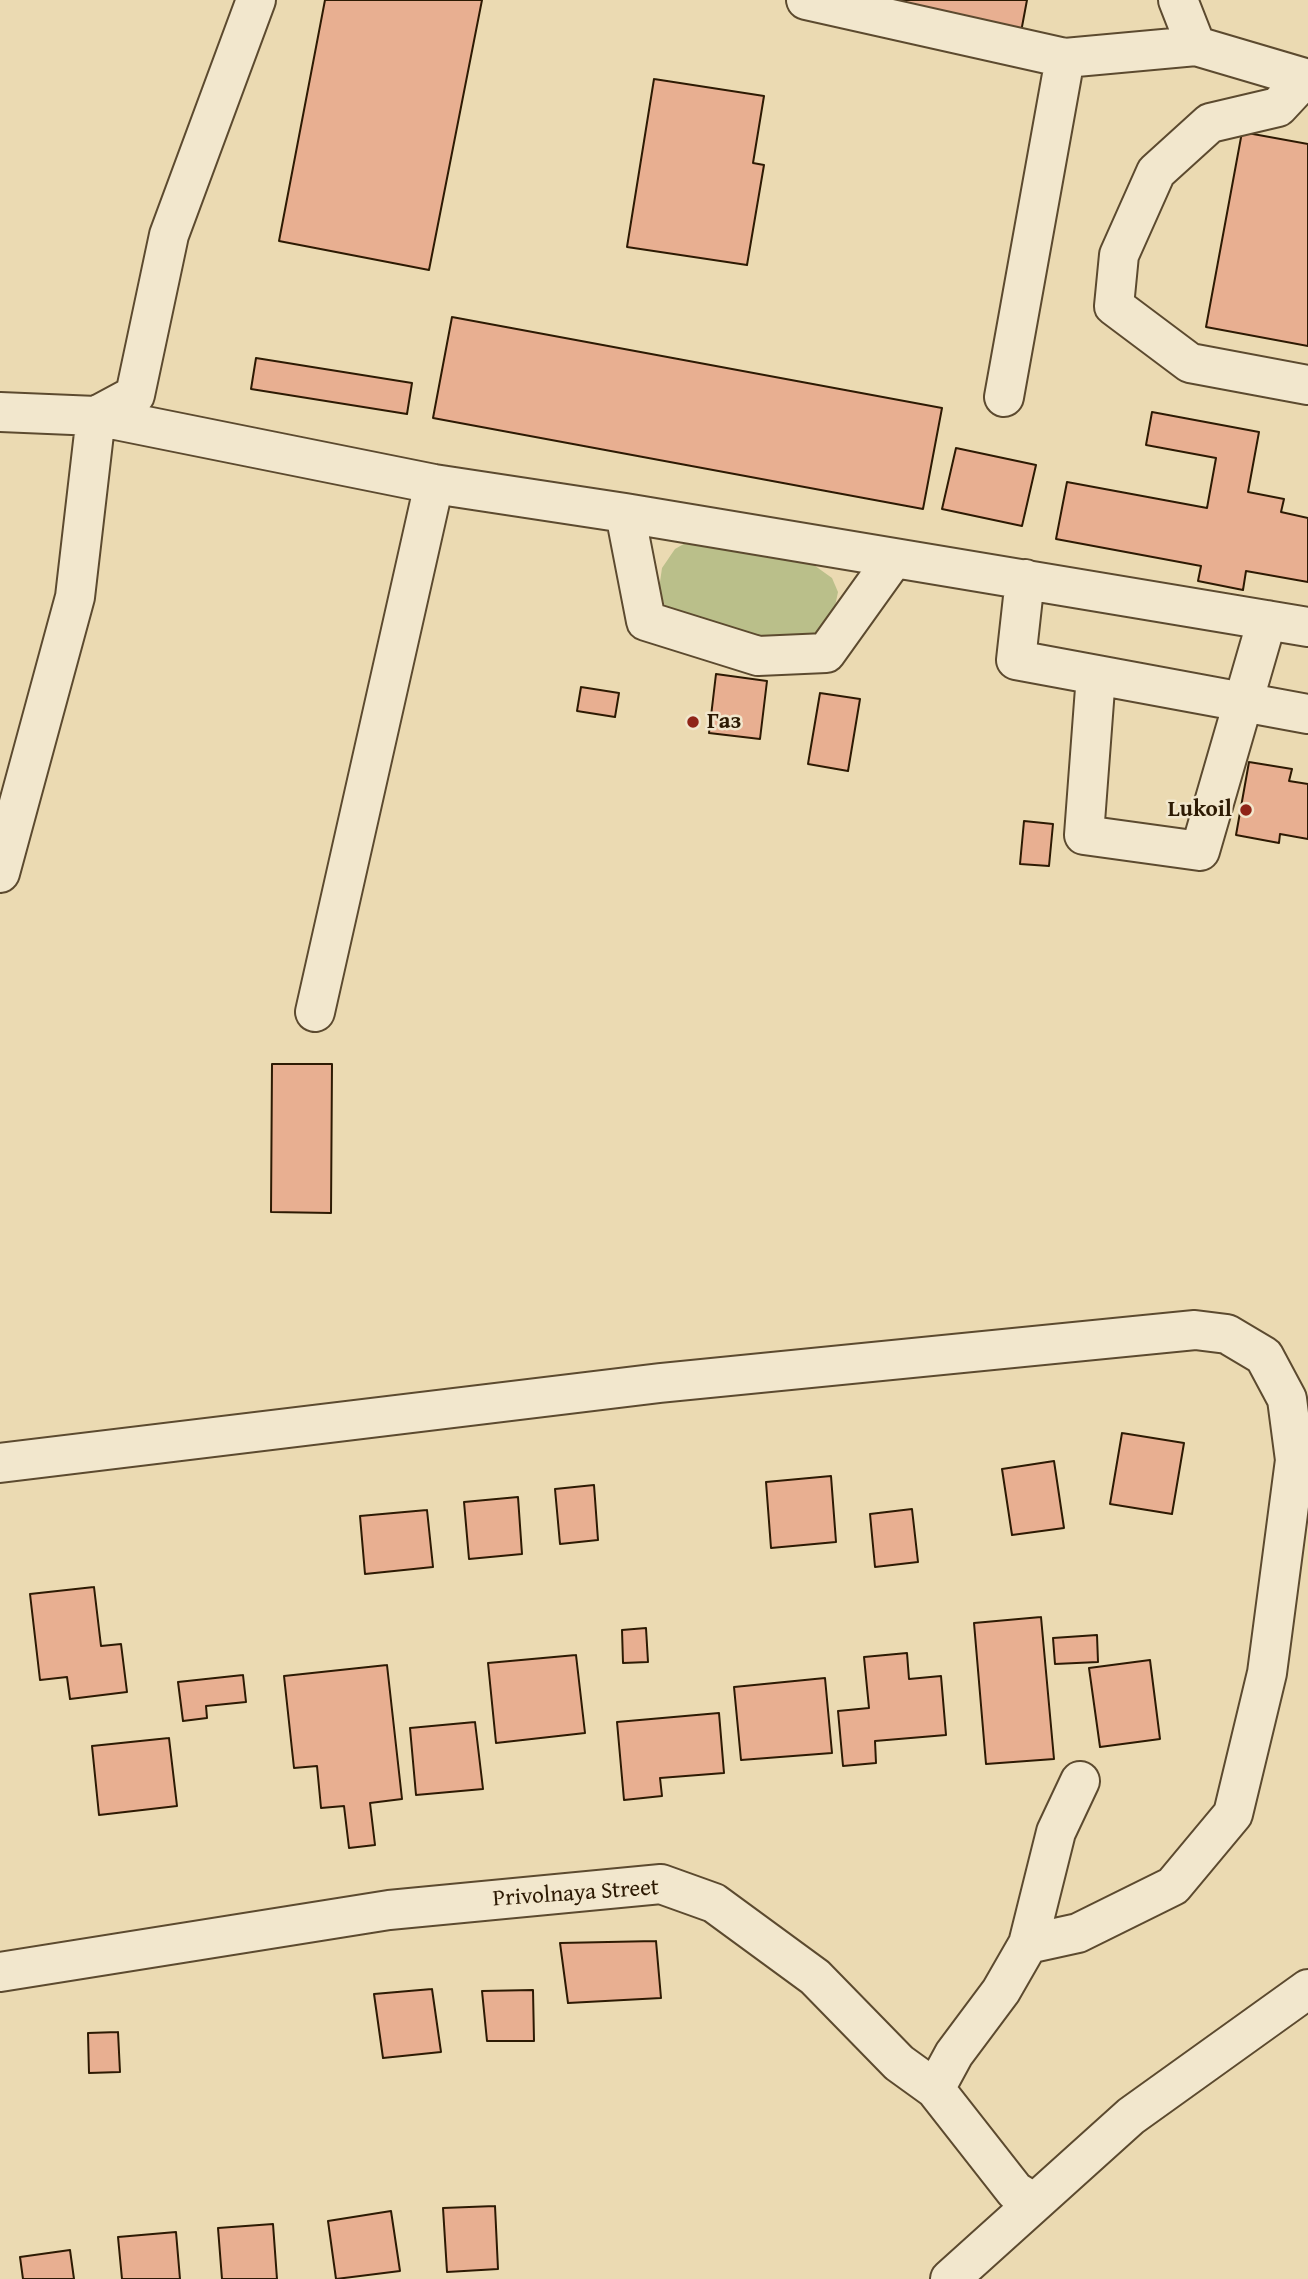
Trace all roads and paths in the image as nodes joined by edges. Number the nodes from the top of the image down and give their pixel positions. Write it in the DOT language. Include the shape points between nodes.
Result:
graph roads {
  1 [pos="256,0"];
  2 [pos="806,0"];
  3 [pos="1178,0"];
  4 [pos="1196,46"];
  5 [pos="1065,58"];
  6 [pos="1306,78"];
  7 [pos="1308,385"];
  8 [pos="1004,397"];
  9 [pos="0,412"];
  10 [pos="96,416"];
  11 [pos="434,484"];
  12 [pos="625,513"];
  13 [pos="894,558"];
  14 [pos="1025,579"];
  15 [pos="1267,620"];
  16 [pos="1308,627"];
  17 [pos="1097,675"];
  18 [pos="1245,701"];
  19 [pos="1308,714"];
  20 [pos="3,850"];
  21 [pos="315,1012"];
  22 [pos="0,1463"];
  23 [pos="1080,1781"];
  24 [pos="1028,1944"];
  25 [pos="0,1972"];
  26 [pos="1308,1989"];
  27 [pos="935,2089"];
  28 [pos="1033,2202"];
  29 [pos="950,2279"];
  1 -- 10 [label="street" via="169,235 135,395"];
  2 -- 5 [label="street"];
  3 -- 4 [label="street"];
  4 -- 5 [label="street"];
  4 -- 6 [label="street"];
  5 -- 8 [label="street"];
  6 -- 7 [label="street" via="1278,107 1210,123 1156,172 1119,255 1114,306 1190,363"];
  9 -- 10 [label="street"];
  10 -- 11 [label="street"];
  10 -- 20 [label="street" via="75,597"];
  11 -- 12 [label="street"];
  11 -- 21 [label="street"];
  12 -- 13 [label="street"];
  12 -- 13 [label="street" via="646,621 758,656 826,653"];
  13 -- 14 [label="street"];
  14 -- 15 [label="street"];
  14 -- 17 [label="street" via="1016,660"];
  15 -- 16 [label="street"];
  15 -- 18 [label="street"];
  17 -- 18 [label="street"];
  17 -- 18 [label="street" via="1084,835 1200,850"];
  18 -- 19 [label="street"];
  22 -- 24 [label="street" via="660,1383 1195,1330 1227,1334 1264,1356 1287,1399 1295,1460 1267,1672 1233,1814 1173,1886 1078,1933"];
  23 -- 24 [label="street" via="1056,1832"];
  24 -- 27 [label="street"];
  25 -- 27 [label="street, Privolnaya Street" via="389,1910 661,1884 714,1903 815,1977 899,2063"];
  26 -- 28 [label="street" via="1131,2116"];
  27 -- 28 [label="street, Privolnaya Street" via="1015,2191"];
  28 -- 29 [label="street"];
}
